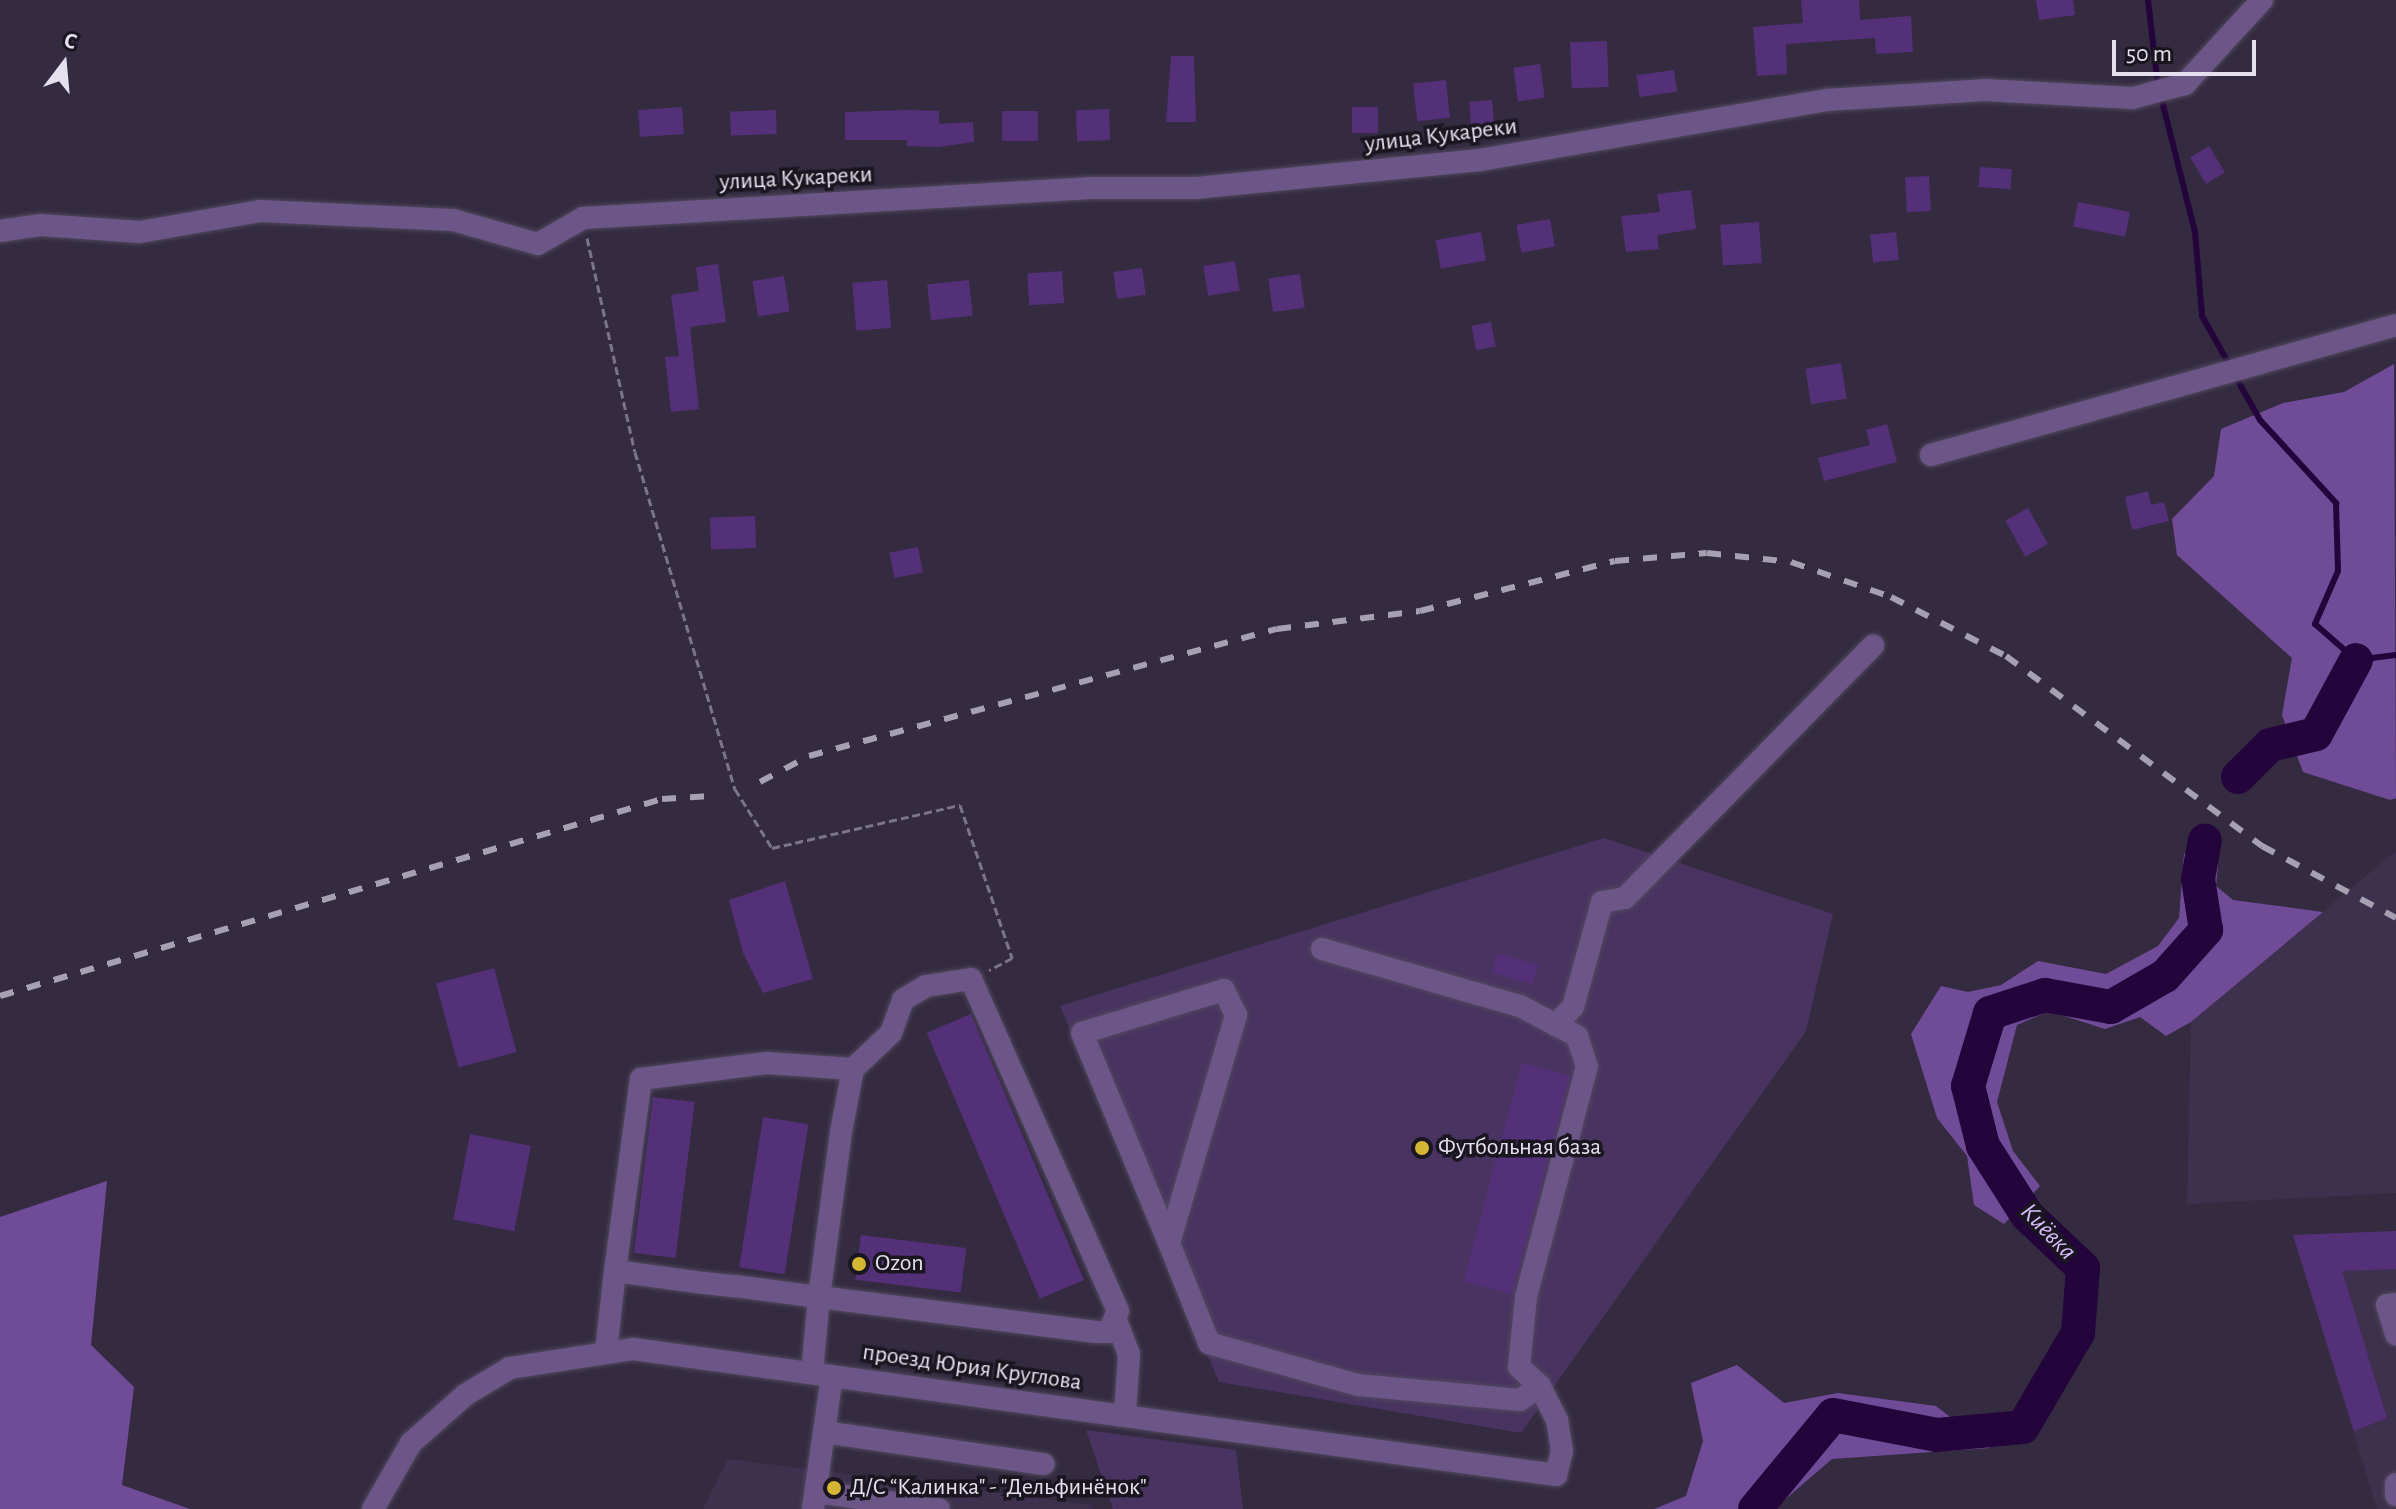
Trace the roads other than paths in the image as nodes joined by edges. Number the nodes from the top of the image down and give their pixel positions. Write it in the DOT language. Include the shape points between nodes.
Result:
graph roads {
  1 [pos="2262,0"];
  2 [pos="0,231"];
  3 [pos="2396,325"];
  4 [pos="1931,455"];
  5 [pos="1873,646"];
  6 [pos="1322,949"];
  7 [pos="1555,1025"];
  8 [pos="853,1069"];
  9 [pos="1169,1243"];
  10 [pos="615,1271"];
  11 [pos="819,1297"];
  12 [pos="2396,1304"];
  13 [pos="1117,1323"];
  14 [pos="2396,1335"];
  15 [pos="606,1352"];
  16 [pos="822,1374"];
  17 [pos="1540,1386"];
  18 [pos="1125,1415"];
  19 [pos="824,1432"];
  20 [pos="1044,1464"];
  21 [pos="2396,1484"];
  22 [pos="2396,1495"];
  23 [pos="814,1500"];
  24 [pos="373,1509"];
  25 [pos="939,1509"];
  1 -- 2 [label="street, улица Кукареки" via="2185,84 2133,98 1984,90 1827,100 1480,160 1195,188 1091,188 583,218 538,244 453,220 260,211 140,232 40,225"];
  3 -- 4 [label="street"];
  5 -- 7 [label="street" via="1625,898 1602,902 1573,1007"];
  6 -- 7 [label="street" via="1520,1006"];
  7 -- 17 [label="street" via="1577,1036 1587,1066 1526,1297 1519,1367"];
  8 -- 10 [label="street" via="766,1063 641,1079"];
  8 -- 11 [label="street"];
  8 -- 13 [label="street" via="891,1033 903,1000 926,986 971,979 1112,1297"];
  9 -- 9 [label="street" via="1082,1033 1224,990 1236,1015"];
  9 -- 17 [label="street" via="1209,1343 1358,1385 1520,1400"];
  10 -- 11 [label="street"];
  10 -- 15 [label="street"];
  11 -- 13 [label="street" via="1096,1332 1109,1332"];
  11 -- 16 [label="street"];
  12 -- 14 [label="street" via="2387,1305"];
  13 -- 18 [label="street" via="1129,1354"];
  15 -- 16 [label="street, проезд Юрия Круглова" via="633,1349"];
  15 -- 24 [label="street, проезд Юрия Круглова" via="510,1368 465,1395 411,1443"];
  16 -- 18 [label="street, проезд Юрия Круглова"];
  16 -- 19 [label="street"];
  17 -- 18 [label="street, проезд Юрия Круглова" via="1562,1451 1556,1475"];
  19 -- 20 [label="street"];
  19 -- 23 [label="street"];
  21 -- 22 [label="street"];
  23 -- 25 [label="street"];
}
